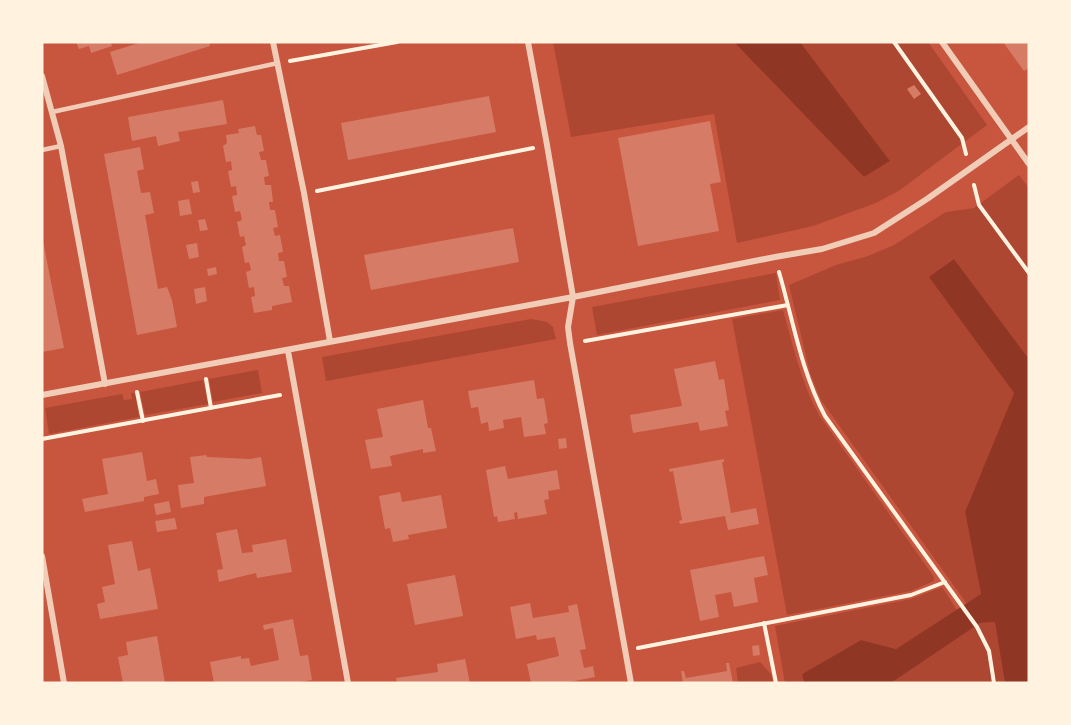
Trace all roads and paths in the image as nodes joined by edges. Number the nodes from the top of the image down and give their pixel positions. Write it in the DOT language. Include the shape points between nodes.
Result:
graph roads {
  1 [pos="273,42"];
  2 [pos="396,42"];
  3 [pos="528,42"];
  4 [pos="894,42"];
  5 [pos="942,42"];
  6 [pos="278,63"];
  7 [pos="42,76"];
  8 [pos="52,112"];
  9 [pos="1029,127"];
  10 [pos="1012,140"];
  11 [pos="547,145"];
  12 [pos="61,146"];
  13 [pos="42,150"];
  14 [pos="1029,164"];
  15 [pos="970,169"];
  16 [pos="304,193"];
  17 [pos="775,256"];
  18 [pos="1029,273"];
  19 [pos="573,297"];
  20 [pos="788,305"];
  21 [pos="330,341"];
  22 [pos="570,343"];
  23 [pos="288,351"];
  24 [pos="204,366"];
  25 [pos="135,378"];
  26 [pos="105,384"];
  27 [pos="296,392"];
  28 [pos="42,395"];
  29 [pos="211,408"];
  30 [pos="143,420"];
  31 [pos="42,439"];
  32 [pos="42,556"];
  33 [pos="945,582"];
  34 [pos="765,622"];
  35 [pos="625,651"];
  36 [pos="64,683"];
  37 [pos="348,683"];
  38 [pos="631,683"];
  39 [pos="776,683"];
  40 [pos="994,683"];
  1 -- 6 [label="street"];
  2 -- 6 [label="path"];
  3 -- 11 [label="street"];
  4 -- 15 [label="path" via="962,138"];
  5 -- 10 [label="street"];
  6 -- 8 [label="lane"];
  6 -- 16 [label="street"];
  7 -- 8 [label="street"];
  8 -- 12 [label="street"];
  9 -- 10 [label="street"];
  10 -- 14 [label="street"];
  10 -- 15 [label="street"];
  11 -- 16 [label="path"];
  11 -- 19 [label="street"];
  12 -- 13 [label="lane"];
  12 -- 26 [label="street"];
  15 -- 17 [label="street" via="874,233 822,249"];
  15 -- 18 [label="path" via="979,205"];
  16 -- 21 [label="street"];
  17 -- 19 [label="street"];
  17 -- 20 [label="path"];
  19 -- 21 [label="street"];
  19 -- 22 [label="street" via="568,327"];
  20 -- 22 [label="path"];
  20 -- 33 [label="path" via="803,366 825,416"];
  21 -- 23 [label="street"];
  22 -- 35 [label="street"];
  23 -- 24 [label="street"];
  23 -- 27 [label="street"];
  24 -- 25 [label="street"];
  24 -- 29 [label="path"];
  25 -- 26 [label="street"];
  25 -- 30 [label="path"];
  26 -- 28 [label="street"];
  27 -- 29 [label="path"];
  27 -- 37 [label="street"];
  29 -- 30 [label="path"];
  30 -- 31 [label="path"];
  32 -- 36 [label="street"];
  33 -- 34 [label="path" via="911,595"];
  33 -- 40 [label="path" via="989,651"];
  34 -- 35 [label="path"];
  34 -- 39 [label="path"];
  35 -- 38 [label="street"];
}
